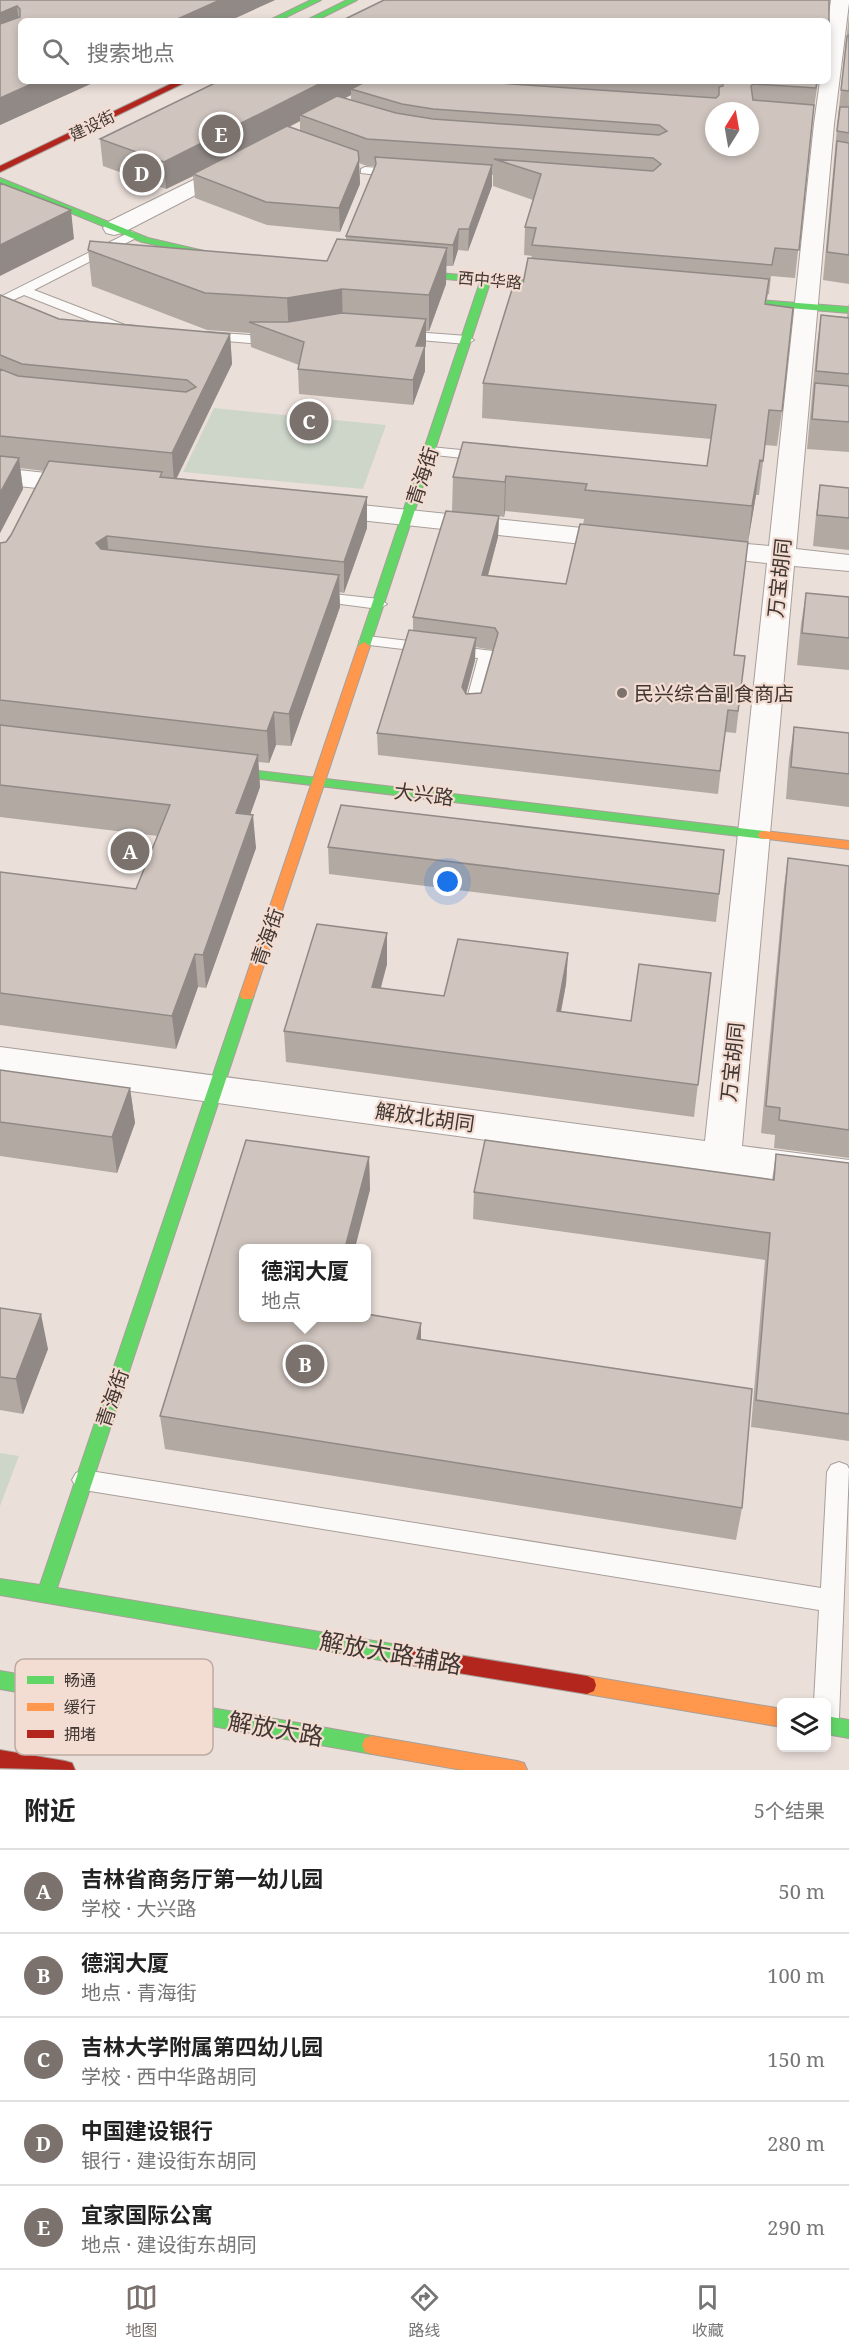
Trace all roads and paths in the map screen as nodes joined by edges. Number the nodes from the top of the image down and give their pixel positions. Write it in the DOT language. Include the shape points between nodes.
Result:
graph roads {
  1 [pos="317,0"];
  2 [pos="353,0"];
  3 [pos="840,0"];
  4 [pos="278,18"];
  5 [pos="315,18"];
  6 [pos="178,84"];
  7 [pos="250,157"];
  8 [pos="0,169"];
  9 [pos="411,173"];
  10 [pos="0,181"];
  11 [pos="368,184"];
  12 [pos="123,231"];
  13 [pos="244,259"];
  14 [pos="392,272"];
  15 [pos="486,280"];
  16 [pos="581,288"];
  17 [pos="24,290"];
  18 [pos="711,299"];
  19 [pos="0,302"];
  20 [pos="806,307"];
  21 [pos="849,310"];
  22 [pos="145,331"];
  23 [pos="390,334"];
  24 [pos="191,335"];
  25 [pos="289,340"];
  26 [pos="466,340"];
  27 [pos="430,451"];
  28 [pos="500,458"];
  29 [pos="0,476"];
  30 [pos="113,488"];
  31 [pos="302,507"];
  32 [pos="408,518"];
  33 [pos="641,542"];
  34 [pos="676,545"];
  35 [pos="782,556"];
  36 [pos="849,563"];
  37 [pos="297,595"];
  38 [pos="379,604"];
  39 [pos="367,641"];
  40 [pos="472,710"];
  41 [pos="201,768"];
  42 [pos="319,782"];
  43 [pos="754,834"];
  44 [pos="849,845"];
  45 [pos="0,1060"];
  46 [pos="215,1089"];
  47 [pos="722,1157"];
  48 [pos="849,1175"];
  49 [pos="838,1472"];
  50 [pos="84,1480"];
  51 [pos="0,1587"];
  52 [pos="46,1594"];
  53 [pos="832,1601"];
  54 [pos="0,1680"];
  55 [pos="15,1683"];
  56 [pos="827,1698"];
  57 [pos="213,1717"];
  58 [pos="777,1717"];
  59 [pos="831,1726"];
  60 [pos="849,1729"];
  61 [pos="0,1758"];
  62 [pos="65,1770"];
  63 [pos="517,1770"];
  1 -- 4 [label="street"];
  2 -- 5 [label="street"];
  3 -- 20 [label="street, 万宝胡同" via="837,56 823,124 825,163"];
  6 -- 8 [label="street, 建设街"];
  7 -- 12 [label="street"];
  9 -- 11 [label="lane" via="360,169"];
  10 -- 12 [label="street"];
  12 -- 13 [label="street" via="179,248"];
  12 -- 17 [label="lane"];
  14 -- 15 [label="street, 西中华路"];
  15 -- 16 [label="street, 西中华路"];
  15 -- 26 [label="street, 青海街"];
  17 -- 19 [label="lane"];
  17 -- 22 [label="lane" via="123,328"];
  18 -- 20 [label="street"];
  20 -- 21 [label="street"];
  20 -- 35 [label="street, 万宝胡同" via="802,406"];
  23 -- 26 [label="lane"];
  24 -- 25 [label="lane"];
  26 -- 27 [label="street, 青海街"];
  27 -- 28 [label="lane"];
  27 -- 32 [label="street, 青海街"];
  29 -- 30 [label="street" via="37,491"];
  31 -- 32 [label="street"];
  32 -- 33 [label="street"];
  32 -- 38 [label="street, 青海街"];
  34 -- 35 [label="street"];
  35 -- 36 [label="street"];
  35 -- 43 [label="street, 万宝胡同"];
  37 -- 38 [label="lane"];
  38 -- 39 [label="street, 青海街"];
  39 -- 40 [label="lane" via="487,654"];
  39 -- 42 [label="street, 青海街"];
  41 -- 42 [label="street, 大兴路"];
  42 -- 43 [label="street, 大兴路"];
  42 -- 46 [label="street, 青海街"];
  43 -- 44 [label="street, 大兴路"];
  43 -- 47 [label="street, 万宝胡同"];
  45 -- 46 [label="street, 解放北胡同"];
  46 -- 47 [label="street, 解放北胡同"];
  46 -- 50 [label="street, 青海街"];
  47 -- 48 [label="street, 解放北胡同"];
  49 -- 53 [label="lane"];
  50 -- 52 [label="street, 青海街"];
  50 -- 53 [label="lane"];
  51 -- 52 [label="street, 解放大路辅路"];
  52 -- 58 [label="street, 解放大路辅路"];
  53 -- 56 [label="lane"];
  54 -- 55 [label="street, 解放大路"];
  57 -- 63 [label="street, 解放大路"];
  59 -- 60 [label="street"];
  61 -- 62 [label="street"];
}
